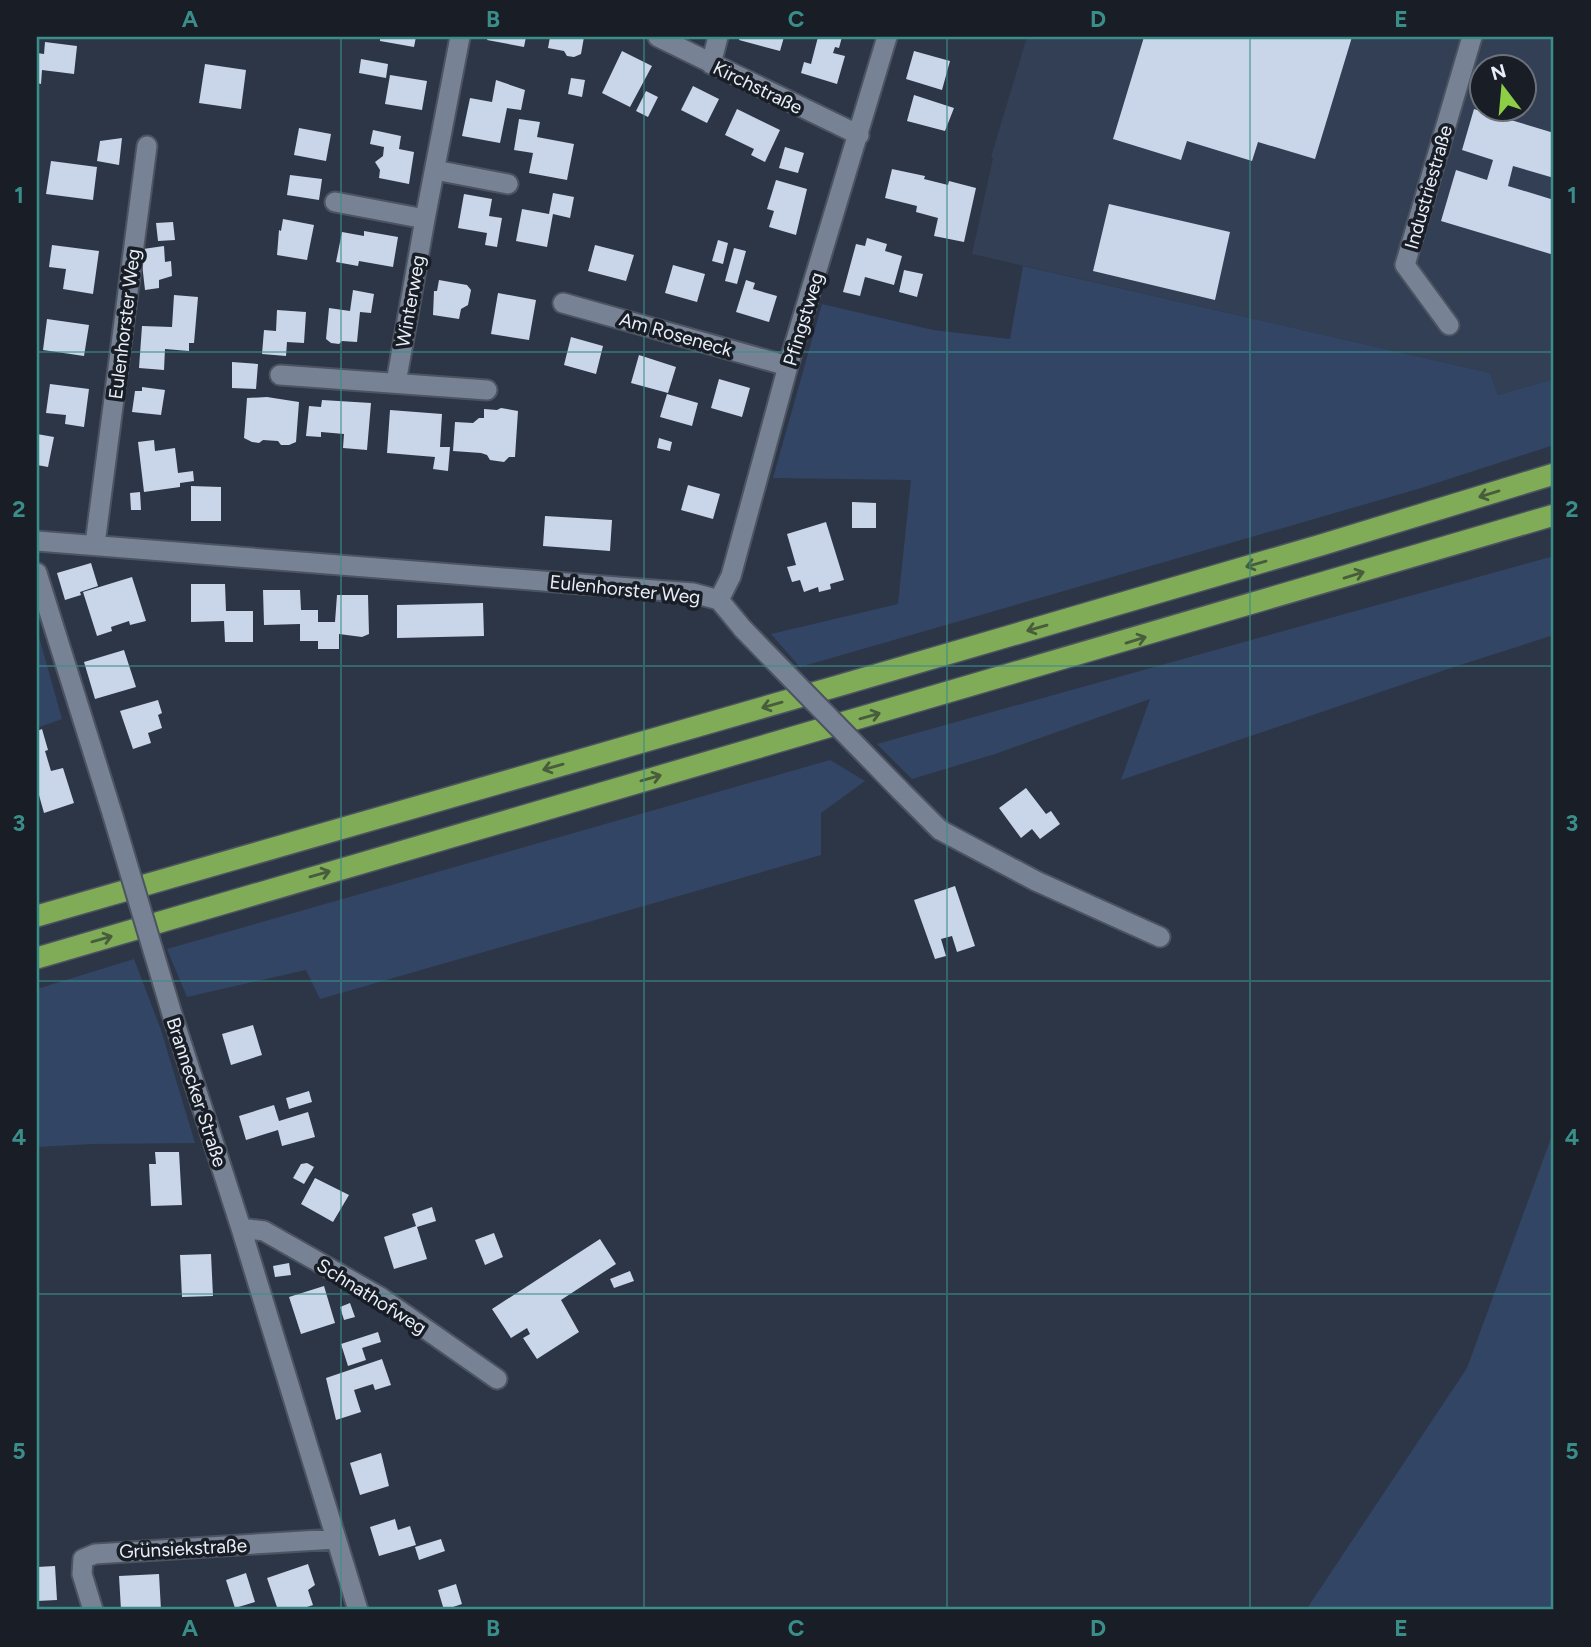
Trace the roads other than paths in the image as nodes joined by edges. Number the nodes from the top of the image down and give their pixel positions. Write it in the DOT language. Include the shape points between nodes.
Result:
graph roads {
  1 [pos="460,37"];
  2 [pos="658,37"];
  3 [pos="718,37"];
  4 [pos="887,37"];
  5 [pos="1472,37"];
  6 [pos="711,64"];
  7 [pos="859,135"];
  8 [pos="147,146"];
  9 [pos="435,170"];
  10 [pos="508,184"];
  11 [pos="335,202"];
  12 [pos="425,219"];
  13 [pos="563,303"];
  14 [pos="1449,325"];
  15 [pos="788,366"];
  16 [pos="280,375"];
  17 [pos="396,383"];
  18 [pos="486,390"];
  19 [pos="1554,474"];
  20 [pos="1554,515"];
  21 [pos="37,541"];
  22 [pos="95,544"];
  23 [pos="37,573"];
  24 [pos="719,600"];
  25 [pos="37,916"];
  26 [pos="1160,937"];
  27 [pos="37,958"];
  28 [pos="241,1228"];
  29 [pos="497,1379"];
  30 [pos="336,1539"];
  31 [pos="93,1610"];
  32 [pos="358,1610"];
  1 -- 9 [label="street, Winterweg"];
  2 -- 6 [label="street, Kirchstraße"];
  3 -- 6 [label="street"];
  4 -- 7 [label="street, Pfingstweg"];
  5 -- 14 [label="street, Industriestraße" via="1405,265"];
  6 -- 7 [label="street, Kirchstraße"];
  7 -- 15 [label="street, Pfingstweg"];
  8 -- 22 [label="street, Eulenhorster Weg"];
  9 -- 10 [label="street"];
  9 -- 12 [label="street, Winterweg"];
  11 -- 12 [label="street"];
  12 -- 17 [label="street, Winterweg"];
  13 -- 15 [label="street, Am Roseneck"];
  15 -- 24 [label="street, Pfingstweg" via="731,576"];
  16 -- 17 [label="street"];
  17 -- 18 [label="street"];
  19 -- 25 [label="highway, one-way"];
  27 -- 20 [label="highway, one-way"];
  21 -- 22 [label="street, Eulenhorster Weg"];
  22 -- 24 [label="street, Eulenhorster Weg" via="693,593"];
  23 -- 28 [label="street, Brannecker Straße, bridge"];
  24 -- 26 [label="street, Eulenhorster Weg, bridge" via="940,830 1036,881"];
  28 -- 29 [label="street, Schnathofweg" via="264,1231 380,1297"];
  28 -- 30 [label="street, Brannecker Straße"];
  30 -- 31 [label="street, Grünsiekstraße" via="95,1554 83,1559 82,1574"];
  30 -- 32 [label="street, Brannecker Straße"];
}
